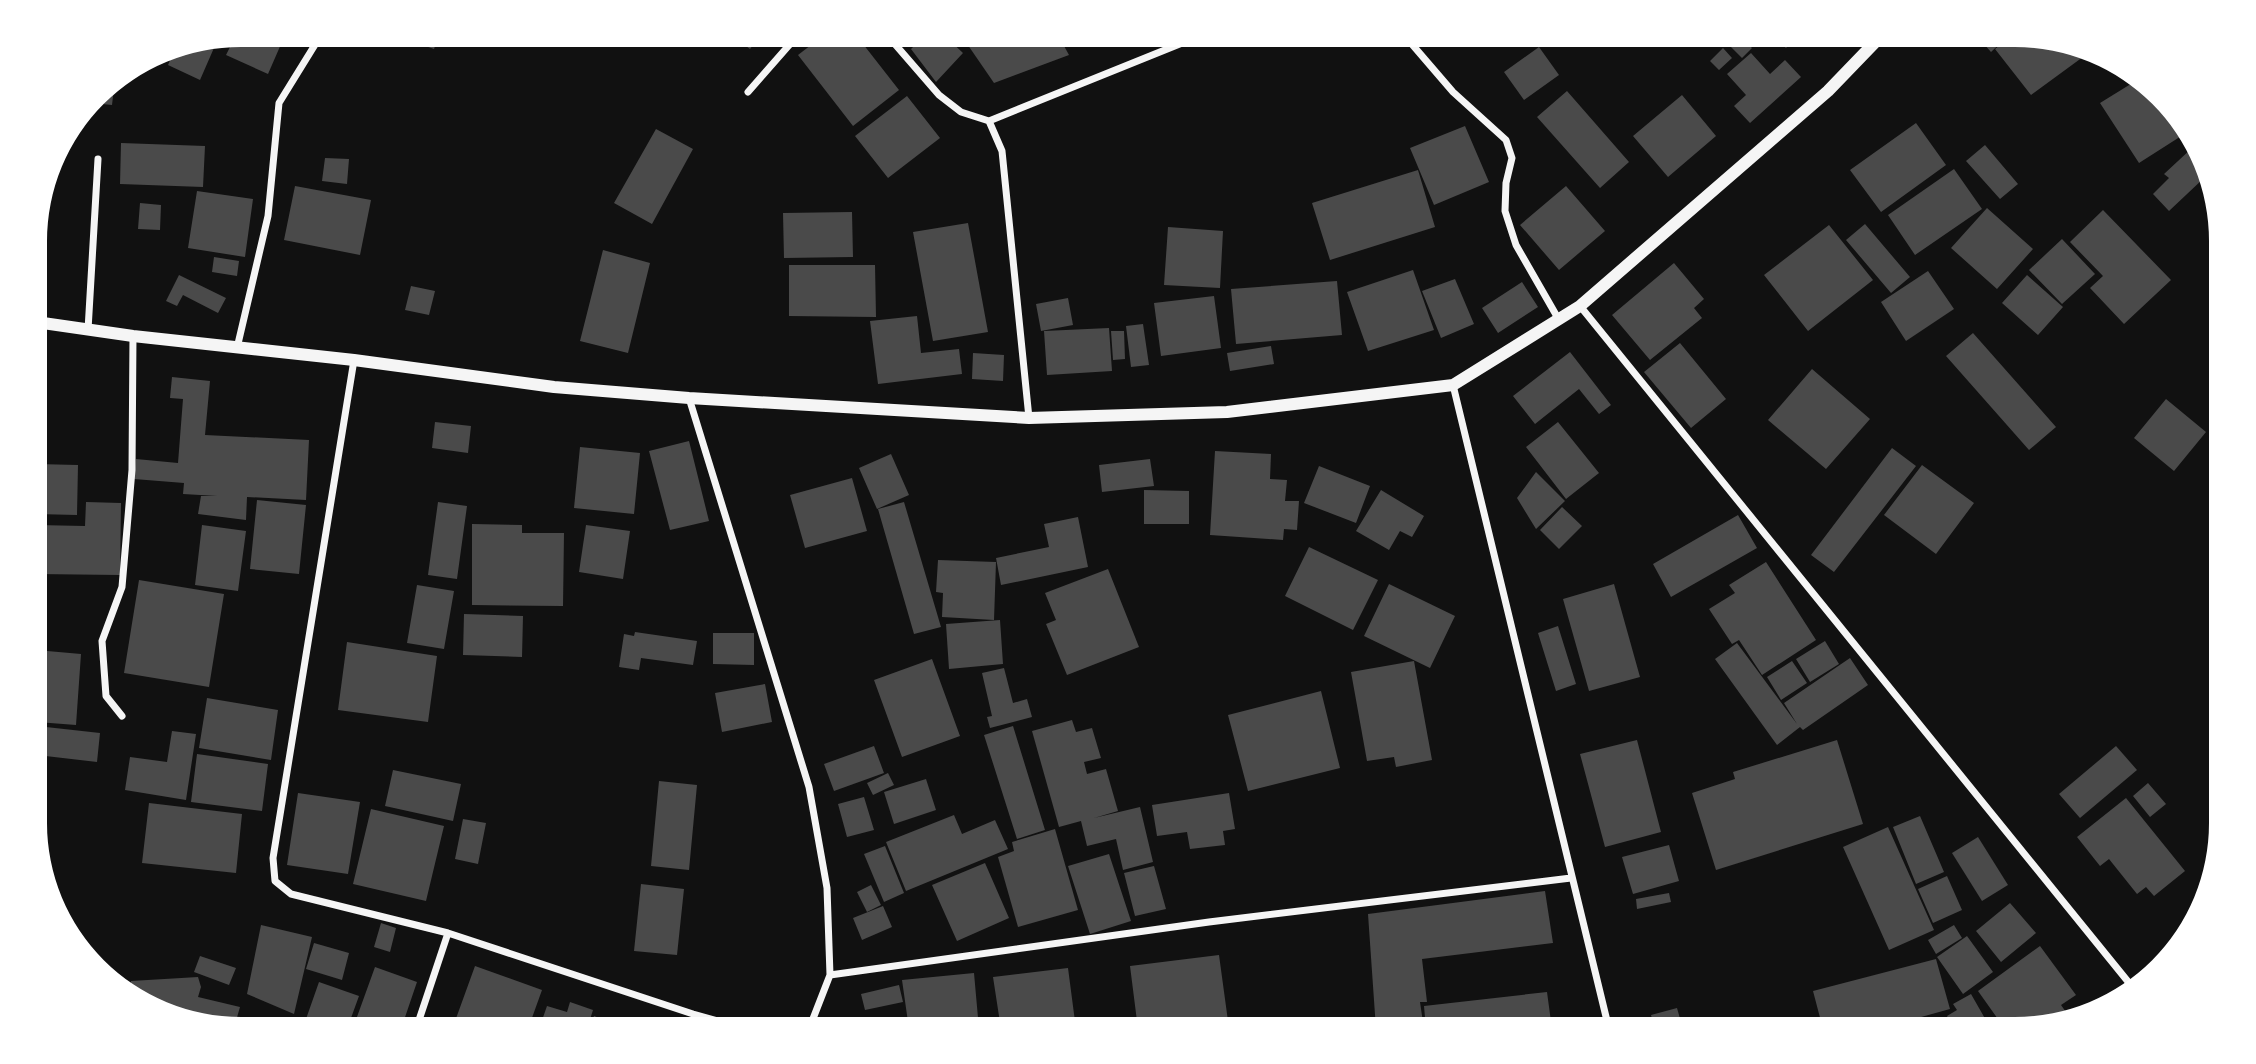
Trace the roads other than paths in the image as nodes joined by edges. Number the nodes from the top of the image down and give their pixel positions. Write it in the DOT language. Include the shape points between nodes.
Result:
graph roads {
  1 [pos="314,47"];
  2 [pos="787,47"];
  3 [pos="897,47"];
  4 [pos="1172,47"];
  5 [pos="1414,47"];
  6 [pos="1870,47"];
  7 [pos="748,92"];
  8 [pos="989,121"];
  9 [pos="98,159"];
  10 [pos="1580,306"];
  11 [pos="1559,320"];
  12 [pos="48,324"];
  13 [pos="88,330"];
  14 [pos="133,336"];
  15 [pos="237,348"];
  16 [pos="354,360"];
  17 [pos="1453,385"];
  18 [pos="690,398"];
  19 [pos="1029,418"];
  20 [pos="122,716"];
  21 [pos="1571,878"];
  22 [pos="448,933"];
  23 [pos="830,975"];
  24 [pos="2127,981"];
  25 [pos="1606,1016"];
  26 [pos="420,1017"];
  27 [pos="703,1017"];
  28 [pos="814,1017"];
  1 -- 15 [label="street" via="279,103 268,216"];
  2 -- 7 [label="street"];
  3 -- 8 [label="street" via="961,113"];
  4 -- 8 [label="street"];
  5 -- 11 [label="street" via="1453,92 1506,140 1512,158 1505,211 1516,245"];
  6 -- 10 [label="street" via="1828,91"];
  8 -- 19 [label="street" via="1002,152"];
  9 -- 13 [label="street"];
  10 -- 11 [label="street"];
  10 -- 24 [label="street"];
  11 -- 17 [label="street"];
  12 -- 13 [label="street"];
  13 -- 14 [label="street"];
  14 -- 15 [label="street"];
  14 -- 20 [label="street" via="132,470 122,587 102,641 106,696"];
  15 -- 16 [label="street"];
  16 -- 18 [label="street" via="554,387"];
  16 -- 22 [label="street" via="273,858 275,881 292,894"];
  17 -- 19 [label="street" via="1227,412"];
  17 -- 21 [label="street"];
  18 -- 19 [label="street"];
  18 -- 23 [label="street" via="809,787 827,888"];
  21 -- 23 [label="street"];
  21 -- 25 [label="street"];
  22 -- 26 [label="street"];
  22 -- 27 [label="street"];
  23 -- 28 [label="street"];
}
